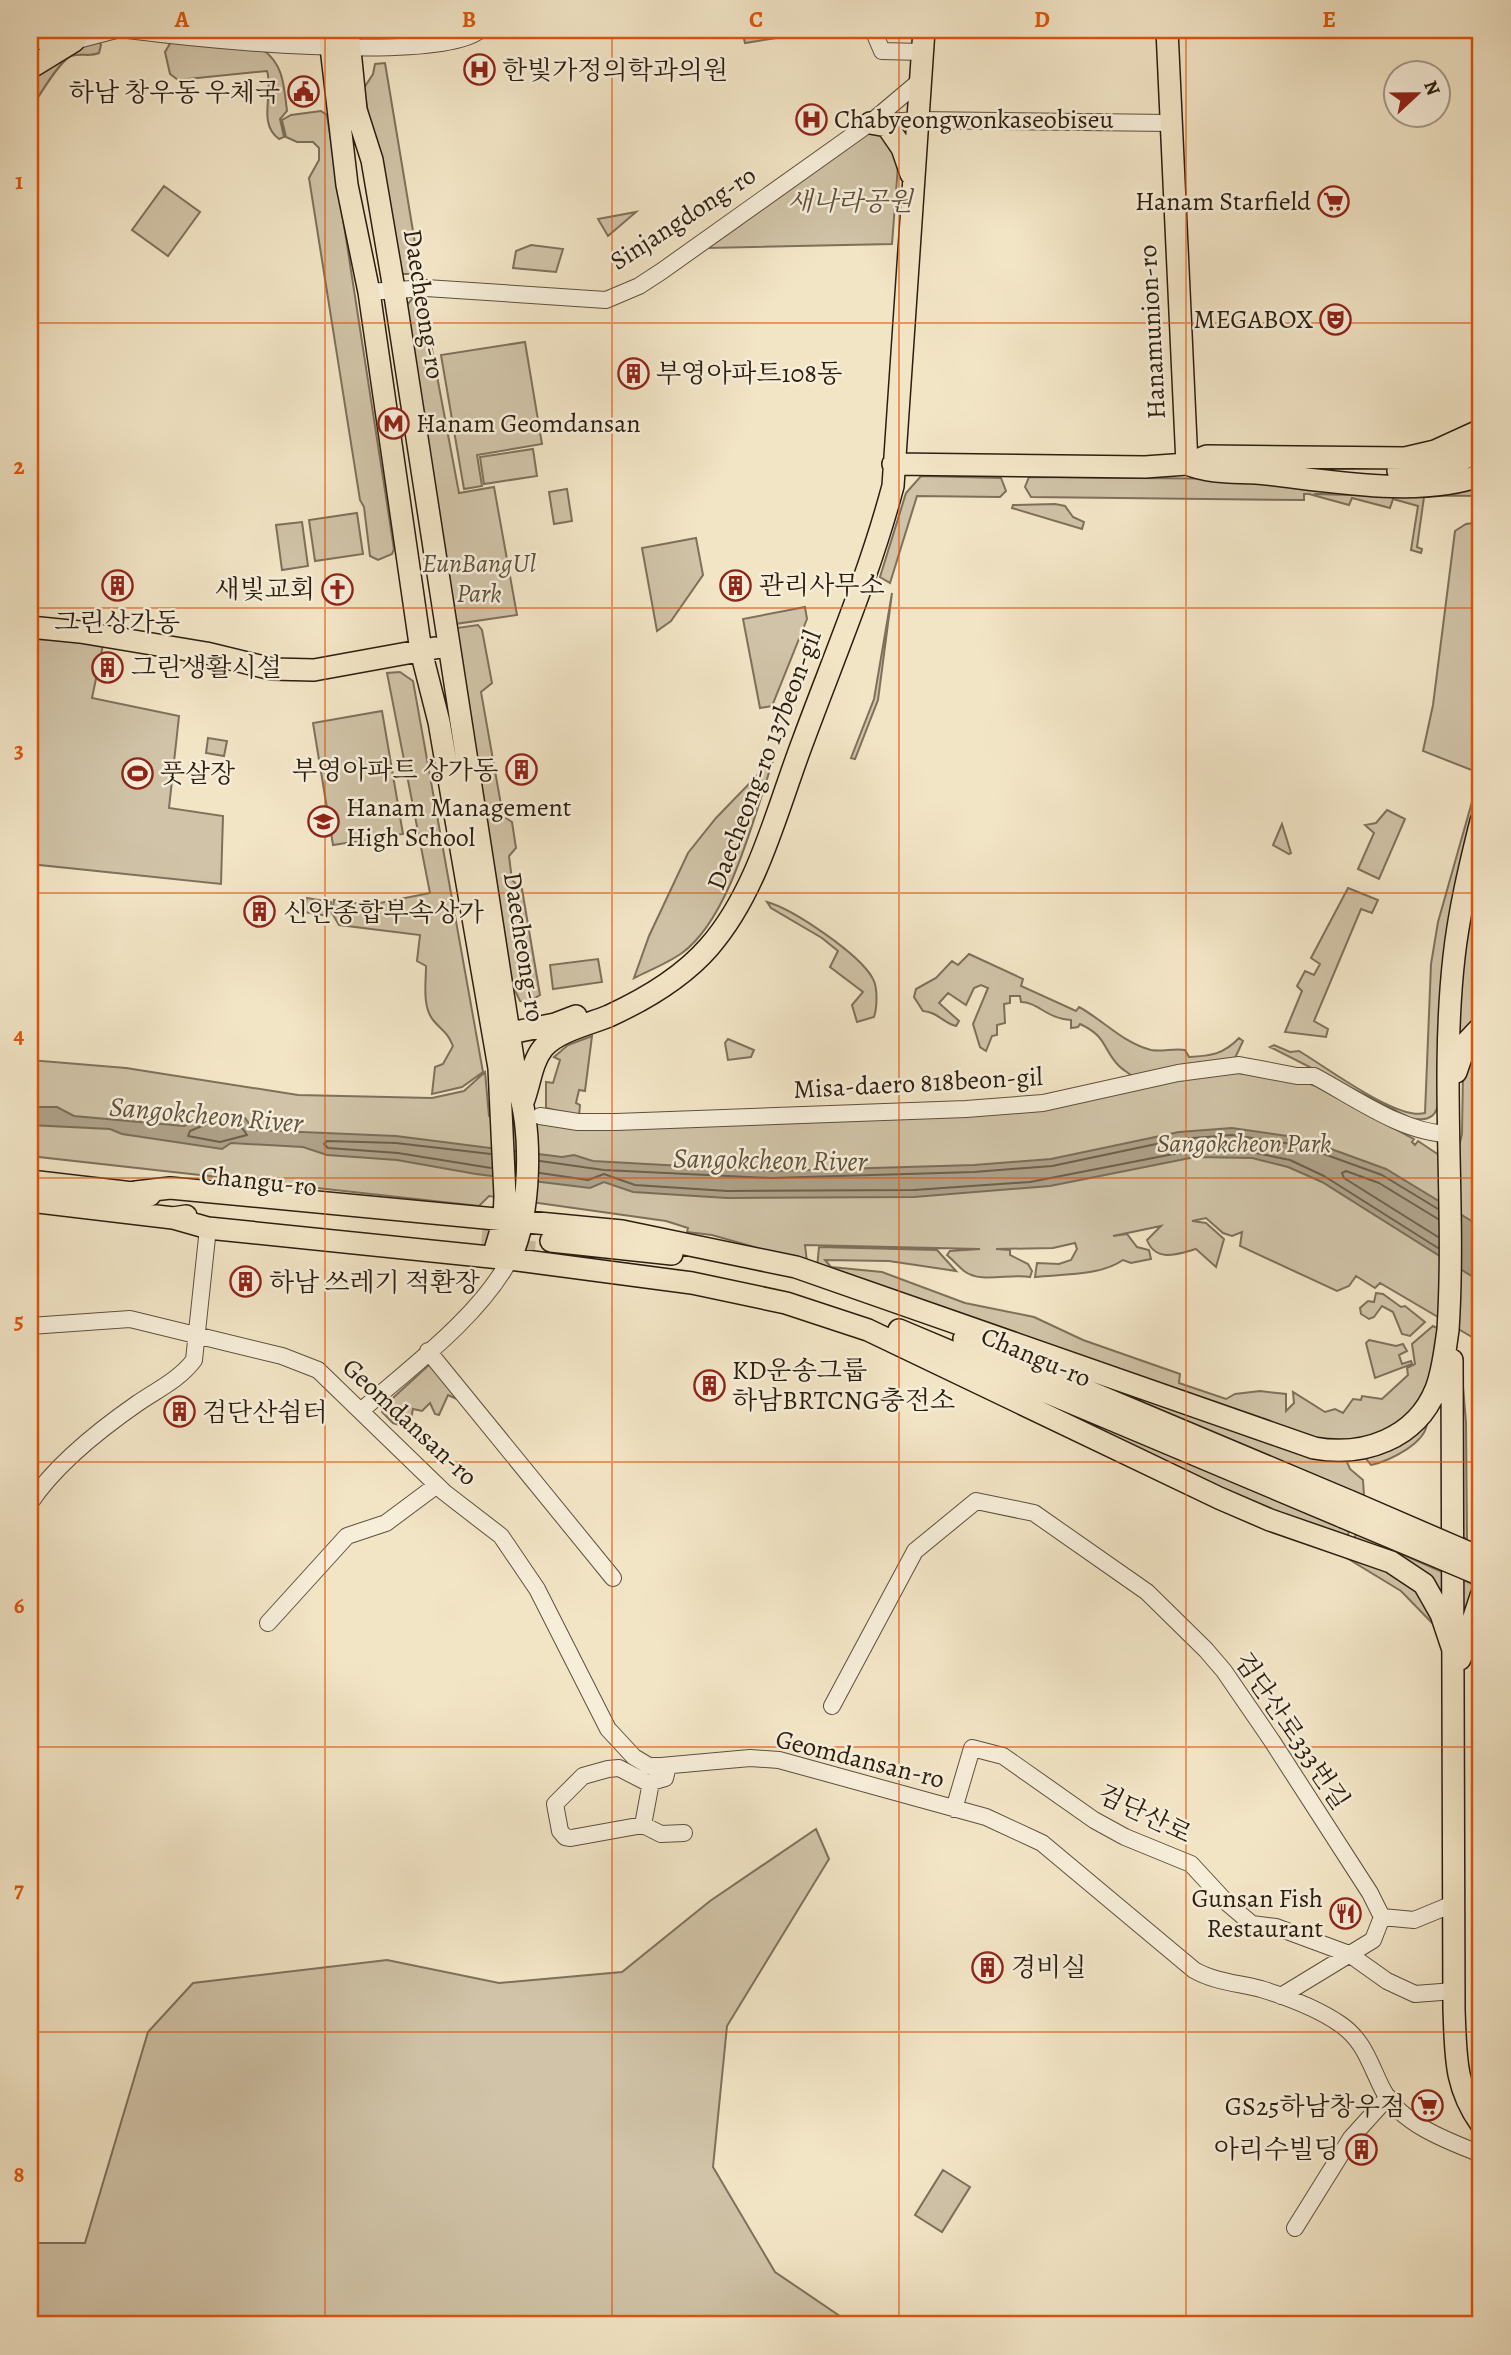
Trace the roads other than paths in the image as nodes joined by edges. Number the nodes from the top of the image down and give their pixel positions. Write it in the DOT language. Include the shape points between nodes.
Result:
graph roads {
  1 [pos="36,30"];
  2 [pos="116,30"];
  3 [pos="128,30"];
  4 [pos="480,30"];
  5 [pos="873,30"];
  6 [pos="924,30"];
  7 [pos="1167,30"];
  8 [pos="73,39"];
  9 [pos="340,39"];
  10 [pos="30,47"];
  11 [pos="922,52"];
  12 [pos="30,68"];
  13 [pos="920,80"];
  14 [pos="918,120"];
  15 [pos="870,123"];
  16 [pos="1171,123"];
  17 [pos="914,184"];
  18 [pos="394,289"];
  19 [pos="369,292"];
  20 [pos="1481,430"];
  21 [pos="1481,451"];
  22 [pos="893,464"];
  23 [pos="1187,464"];
  24 [pos="1266,474"];
  25 [pos="1481,475"];
  26 [pos="30,627"];
  27 [pos="447,645"];
  28 [pos="421,650"];
  29 [pos="1481,821"];
  30 [pos="1481,1027"];
  31 [pos="501,1035"];
  32 [pos="1449,1105"];
  33 [pos="529,1115"];
  34 [pos="1449,1134"];
  35 [pos="30,1181"];
  36 [pos="136,1192"];
  37 [pos="515,1195"];
  38 [pos="30,1201"];
  39 [pos="173,1218"];
  40 [pos="513,1221"];
  41 [pos="208,1227"];
  42 [pos="550,1247"];
  43 [pos="491,1249"];
  44 [pos="1449,1322"];
  45 [pos="30,1326"];
  46 [pos="196,1335"];
  47 [pos="428,1351"];
  48 [pos="362,1409"];
  49 [pos="437,1485"];
  50 [pos="30,1503"];
  51 [pos="1346,1509"];
  52 [pos="1481,1558"];
  53 [pos="1481,1575"];
  54 [pos="613,1578"];
  55 [pos="1481,1596"];
  56 [pos="268,1623"];
  57 [pos="1452,1647"];
  58 [pos="1451,1699"];
  59 [pos="832,1706"];
  60 [pos="668,1766"];
  61 [pos="651,1782"];
  62 [pos="954,1809"];
  63 [pos="643,1825"];
  64 [pos="684,1833"];
  65 [pos="1453,1904"];
  66 [pos="1382,1917"];
  67 [pos="1349,1954"];
  68 [pos="1454,1991"];
  69 [pos="1281,1996"];
  70 [pos="1456,2045"];
  71 [pos="1388,2097"];
  72 [pos="1481,2114"];
  73 [pos="1481,2124"];
  74 [pos="1481,2130"];
  75 [pos="1464,2148"];
  76 [pos="1481,2154"];
  77 [pos="1295,2228"];
  1 -- 8 [label="main road" via="51,46"];
  1 -- 10 [label="main road"];
  2 -- 8 [label="street"];
  3 -- 9 [label="street"];
  4 -- 9 [label="street" via="442,44"];
  5 -- 11 [label="street" via="882,51"];
  6 -- 11 [label="main road"];
  7 -- 16 [label="main road, Hanamunion-ro"];
  8 -- 12 [label="main road"];
  9 -- 18 [label="main road, Daecheong-ro" via="372,160"];
  9 -- 19 [label="main road, Daecheong-ro" via="347,185"];
  11 -- 13 [label="main road"];
  13 -- 14 [label="main road"];
  13 -- 15 [label="street, Sinjangdong-ro"];
  14 -- 15 [label="street"];
  14 -- 16 [label="street"];
  14 -- 17 [label="main road, Daecheong-ro 137beon-gil"];
  15 -- 17 [label="main road" via="887,126 902,148"];
  15 -- 18 [label="street, Sinjangdong-ro" via="662,271 606,300"];
  16 -- 23 [label="main road, Hanamunion-ro"];
  17 -- 22 [label="main road, Daecheong-ro 137beon-gil"];
  18 -- 19 [label="street, Sinjangdong-ro"];
  18 -- 27 [label="main road, Daecheong-ro"];
  19 -- 28 [label="main road, Daecheong-ro"];
  20 -- 23 [label="main road" via="1435,451 1405,458 1207,456"];
  21 -- 24 [label="main road" via="1445,467 1420,471"];
  22 -- 23 [label="main road"];
  22 -- 31 [label="main road, Daecheong-ro 137beon-gil" via="881,483 866,543 750,852 718,916 686,955 636,990 555,1024"];
  22 -- 33 [label="main road, Daecheong-ro 137beon-gil" via="893,486 867,568 767,838 734,912 708,948 669,982 548,1044 535,1062"];
  23 -- 24 [label="main road" via="1207,472"];
  24 -- 25 [label="main road" via="1310,482 1430,485"];
  26 -- 28 [label="main road" via="181,649 272,669 314,670"];
  27 -- 28 [label="main road"];
  27 -- 31 [label="main road, Daecheong-ro"];
  28 -- 31 [label="main road, Daecheong-ro"];
  29 -- 32 [label="main road" via="1454,957"];
  30 -- 32 [label="main road" via="1466,1043"];
  31 -- 33 [label="main road, Daecheong-ro"];
  31 -- 37 [label="main road, Daecheong-ro" via="502,1125"];
  32 -- 34 [label="main road"];
  33 -- 34 [label="street, Misa-daero 818beon-gil" via="617,1122 966,1109 1043,1103 1178,1073 1239,1065 1314,1076 1406,1124 1431,1134"];
  33 -- 37 [label="main road"];
  34 -- 44 [label="main road"];
  35 -- 36 [label="main road, Changu-ro"];
  36 -- 40 [label="main road" via="170,1188"];
  36 -- 43 [label="main road, Changu-ro"];
  37 -- 40 [label="main road"];
  38 -- 39 [label="main road, Changu-ro"];
  39 -- 41 [label="main road"];
  39 -- 43 [label="main road, Changu-ro" via="207,1216"];
  40 -- 43 [label="main road"];
  40 -- 44 [label="main road" via="622,1231 796,1267 1331,1451 1371,1447 1400,1433 1421,1414 1437,1387"];
  41 -- 43 [label="main road"];
  41 -- 46 [label="street"];
  42 -- 51 [label="main road, Changu-ro" via="717,1274 851,1312"];
  43 -- 47 [label="street" via="488,1272 493,1284"];
  43 -- 57 [label="main road" via="786,1303 868,1331 1219,1498 1391,1562 1413,1574 1434,1598"];
  44 -- 57 [label="main road"];
  45 -- 46 [label="street, Geomdansan-ro" via="130,1319"];
  46 -- 48 [label="street, Geomdansan-ro" via="307,1365 328,1377"];
  46 -- 50 [label="street" via="189,1367 78,1451"];
  47 -- 48 [label="street"];
  47 -- 54 [label="street"];
  48 -- 49 [label="street, Geomdansan-ro"];
  49 -- 56 [label="street" via="386,1523 347,1536"];
  49 -- 60 [label="street, Geomdansan-ro" via="493,1528 510,1548 621,1745 642,1763"];
  51 -- 52 [label="main road, bridge"];
  51 -- 53 [label="main road, Changu-ro, bridge"];
  55 -- 58 [label="main road" via="1465,1637"];
  57 -- 58 [label="main road"];
  58 -- 65 [label="main road"];
  59 -- 66 [label="street, 검단산로333번길" via="915,1551 976,1501 1034,1513 1147,1592 1224,1671"];
  60 -- 61 [label="street" via="665,1779"];
  60 -- 62 [label="street, Geomdansan-ro" via="750,1758 779,1760"];
  61 -- 63 [label="street"];
  61 -- 63 [label="street" via="619,1768 608,1769 583,1776 555,1804 565,1838"];
  62 -- 67 [label="street, 검단산로" via="972,1748 1003,1756 1094,1820 1191,1864 1252,1923"];
  62 -- 69 [label="street, Geomdansan-ro" via="1003,1823 1042,1843 1168,1951 1204,1976"];
  63 -- 64 [label="street" via="661,1833"];
  65 -- 66 [label="street" via="1414,1920"];
  65 -- 68 [label="main road"];
  66 -- 67 [label="street" via="1373,1940"];
  67 -- 68 [label="street" via="1415,1994"];
  67 -- 69 [label="street"];
  68 -- 70 [label="main road"];
  69 -- 71 [label="street, Geomdansan-ro" via="1350,2032 1372,2061"];
  70 -- 72 [label="main road"];
  70 -- 73 [label="main road" via="1457,2074 1466,2103"];
  71 -- 75 [label="street, Geomdansan-ro" via="1416,2122"];
  71 -- 77 [label="street" via="1351,2138"];
  74 -- 75 [label="street"];
  75 -- 76 [label="street, Geomdansan-ro"];
}
